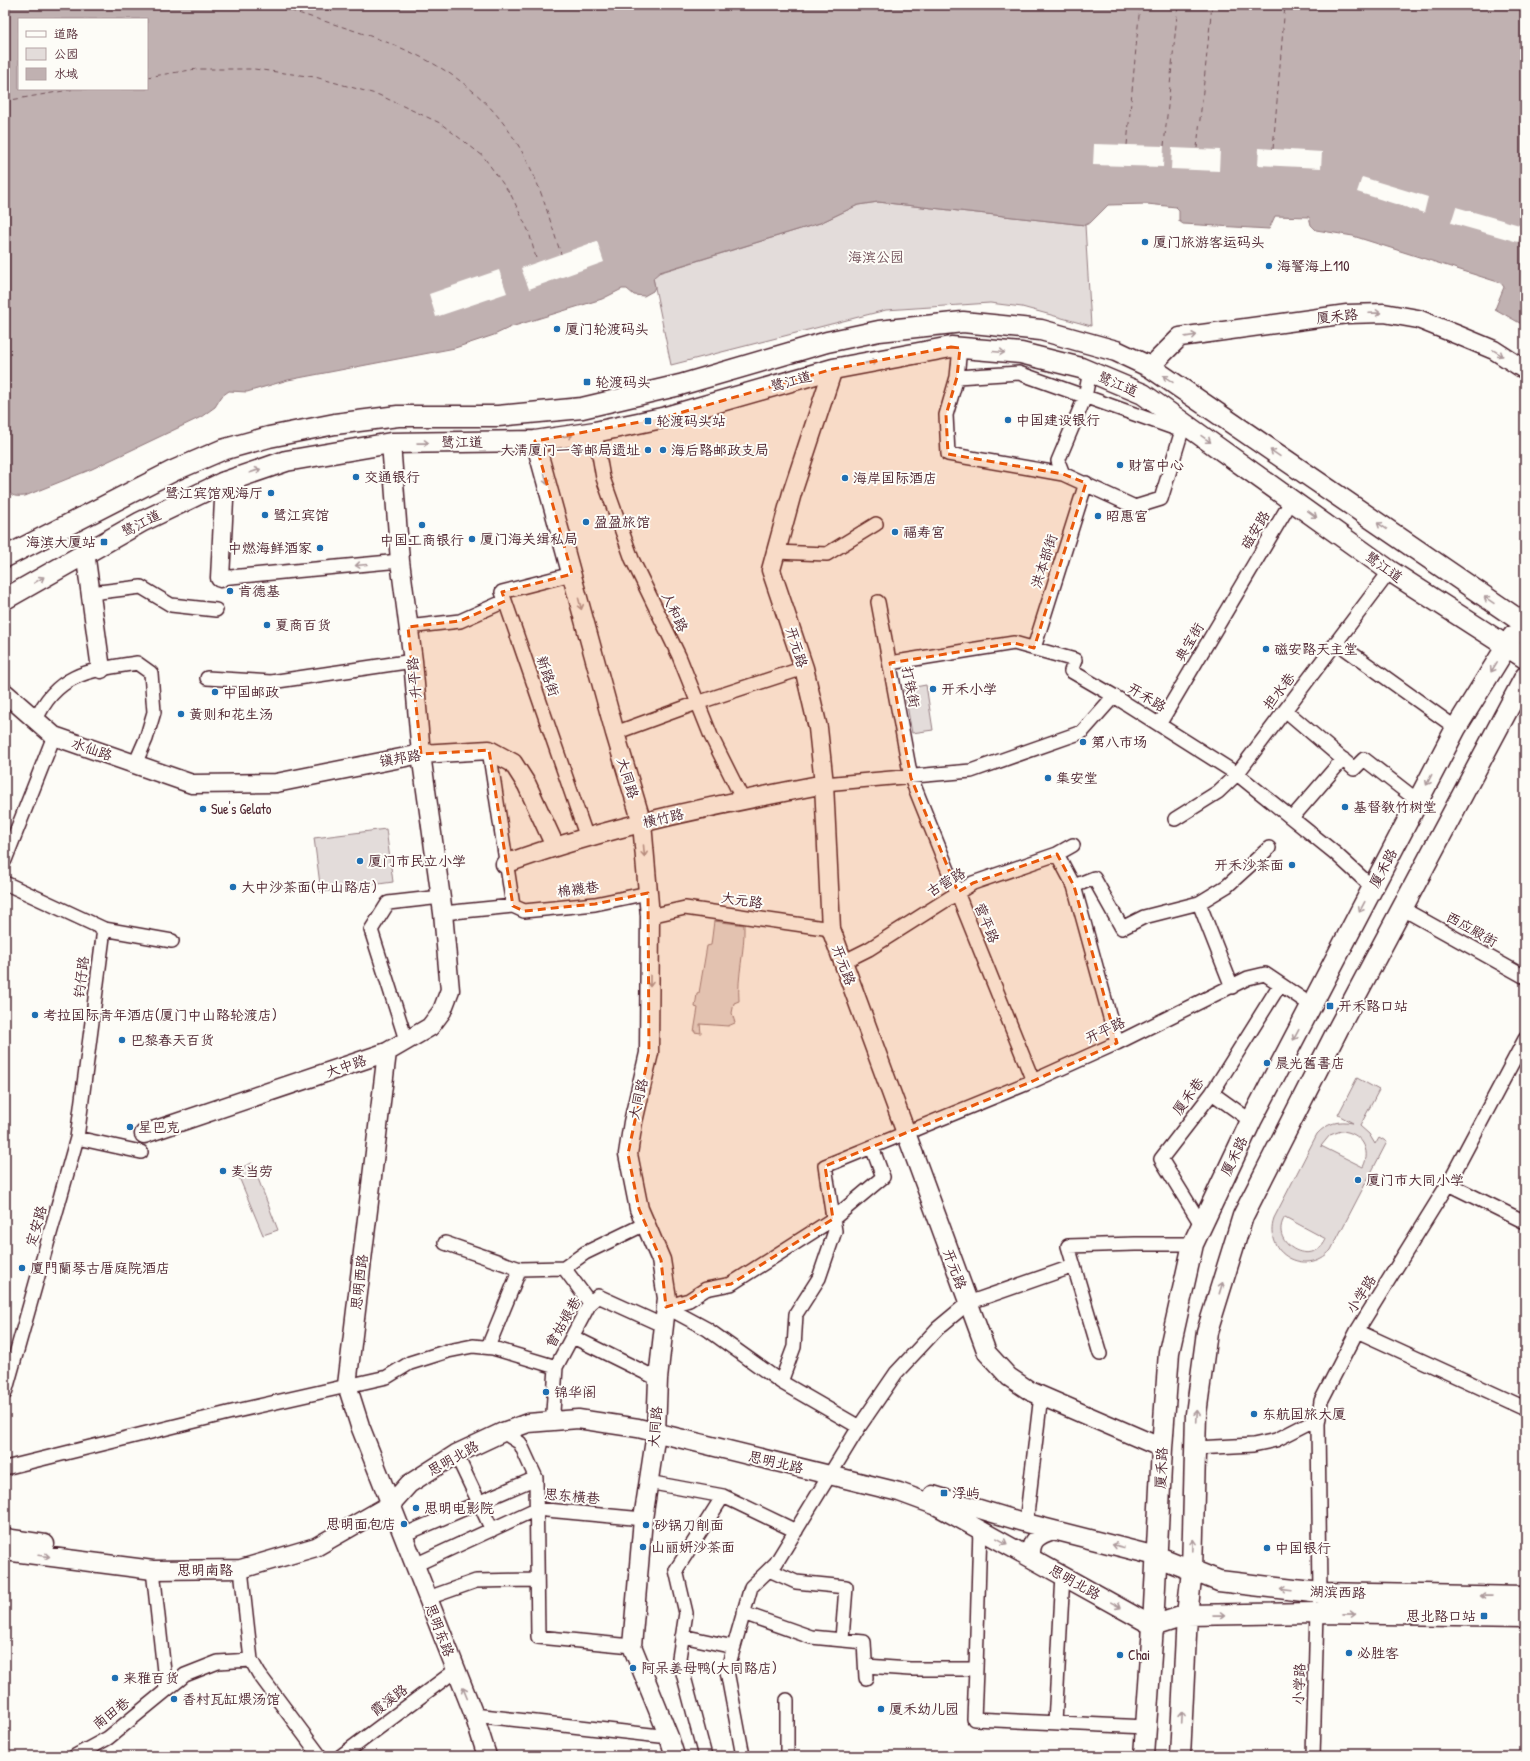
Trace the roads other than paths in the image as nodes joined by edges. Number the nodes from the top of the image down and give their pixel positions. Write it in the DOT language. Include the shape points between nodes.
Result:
graph roads {
  1 [pos="960,348"];
  2 [pos="1150,367"];
  3 [pos="833,370"];
  4 [pos="1525,370"];
  5 [pos="1090,371"];
  6 [pos="957,377"];
  7 [pos="1085,397"];
  8 [pos="1183,428"];
  9 [pos="595,432"];
  10 [pos="536,441"];
  11 [pos="391,443"];
  12 [pos="1063,474"];
  13 [pos="225,481"];
  14 [pos="1086,483"];
  15 [pos="1292,500"];
  16 [pos="876,524"];
  17 [pos="85,552"];
  18 [pos="775,552"];
  19 [pos="5,557"];
  20 [pos="400,561"];
  21 [pos="1390,571"];
  22 [pos="572,574"];
  23 [pos="1246,577"];
  24 [pos="220,578"];
  25 [pos="91,593"];
  26 [pos="5,599"];
  27 [pos="505,601"];
  28 [pos="878,602"];
  29 [pos="216,610"];
  30 [pos="1524,621"];
  31 [pos="408,627"];
  32 [pos="1336,642"];
  33 [pos="1034,648"];
  34 [pos="1506,648"];
  35 [pos="1525,658"];
  36 [pos="413,661"];
  37 [pos="890,663"];
  38 [pos="804,668"];
  39 [pos="101,669"];
  40 [pos="1525,677"];
  41 [pos="207,678"];
  42 [pos="5,693"];
  43 [pos="1114,696"];
  44 [pos="697,703"];
  45 [pos="1285,710"];
  46 [pos="36,720"];
  47 [pos="1160,723"];
  48 [pos="1456,728"];
  49 [pos="614,733"];
  50 [pos="54,736"];
  51 [pos="489,750"];
  52 [pos="421,754"];
  53 [pos="1343,759"];
  54 [pos="135,764"];
  55 [pos="1237,774"];
  56 [pos="911,778"];
  57 [pos="192,784"];
  58 [pos="824,784"];
  59 [pos="743,800"];
  60 [pos="1418,800"];
  61 [pos="1292,818"];
  62 [pos="1175,819"];
  63 [pos="642,823"];
  64 [pos="587,838"];
  65 [pos="555,846"];
  66 [pos="1073,846"];
  67 [pos="1269,848"];
  68 [pos="1057,854"];
  69 [pos="5,860"];
  70 [pos="505,864"];
  71 [pos="5,883"];
  72 [pos="1074,886"];
  73 [pos="1373,888"];
  74 [pos="958,892"];
  75 [pos="648,893"];
  76 [pos="1199,904"];
  77 [pos="442,905"];
  78 [pos="513,906"];
  79 [pos="1403,909"];
  80 [pos="650,916"];
  81 [pos="104,929"];
  82 [pos="831,929"];
  83 [pos="172,940"];
  84 [pos="843,962"];
  85 [pos="1525,977"];
  86 [pos="1280,986"];
  87 [pos="1232,987"];
  88 [pos="1312,1005"];
  89 [pos="1525,1039"];
  90 [pos="406,1040"];
  91 [pos="1116,1043"];
  92 [pos="387,1052"];
  93 [pos="1033,1081"];
  94 [pos="1212,1093"];
  95 [pos="1251,1120"];
  96 [pos="144,1134"];
  97 [pos="905,1134"];
  98 [pos="77,1138"];
  99 [pos="872,1147"];
  100 [pos="141,1152"];
  101 [pos="1448,1184"];
  102 [pos="833,1219"];
  103 [pos="1525,1222"];
  104 [pos="645,1224"];
  105 [pos="1201,1224"];
  106 [pos="445,1243"];
  107 [pos="1193,1244"];
  108 [pos="1074,1266"];
  109 [pos="564,1268"];
  110 [pos="520,1269"];
  111 [pos="590,1303"];
  112 [pos="968,1303"];
  113 [pos="666,1307"];
  114 [pos="664,1326"];
  115 [pos="1357,1331"];
  116 [pos="572,1337"];
  117 [pos="488,1347"];
  118 [pos="1100,1354"];
  119 [pos="556,1367"];
  120 [pos="658,1379"];
  121 [pos="781,1382"];
  122 [pos="347,1385"];
  123 [pos="5,1393"];
  124 [pos="1041,1395"];
  125 [pos="1525,1408"];
  126 [pos="553,1412"];
  127 [pos="1319,1418"];
  128 [pos="859,1427"];
  129 [pos="656,1429"];
  130 [pos="504,1432"];
  131 [pos="1162,1448"];
  132 [pos="1196,1448"];
  133 [pos="456,1454"];
  134 [pos="5,1468"];
  135 [pos="832,1471"];
  136 [pos="536,1478"];
  137 [pos="648,1482"];
  138 [pos="723,1496"];
  139 [pos="389,1498"];
  140 [pos="480,1502"];
  141 [pos="536,1509"];
  142 [pos="643,1519"];
  143 [pos="1026,1523"];
  144 [pos="980,1528"];
  145 [pos="492,1530"];
  146 [pos="1053,1530"];
  147 [pos="796,1531"];
  148 [pos="403,1535"];
  149 [pos="5,1538"];
  150 [pos="5,1551"];
  151 [pos="1156,1556"];
  152 [pos="1031,1557"];
  153 [pos="415,1565"];
  154 [pos="153,1570"];
  155 [pos="241,1570"];
  156 [pos="769,1570"];
  157 [pos="1192,1571"];
  158 [pos="1063,1575"];
  159 [pos="537,1580"];
  160 [pos="1320,1593"];
  161 [pos="1525,1597"];
  162 [pos="428,1598"];
  163 [pos="743,1613"];
  164 [pos="1317,1613"];
  165 [pos="1187,1615"];
  166 [pos="1525,1616"];
  167 [pos="1153,1626"];
  168 [pos="682,1636"];
  169 [pos="842,1639"];
  170 [pos="632,1646"];
  171 [pos="734,1647"];
  172 [pos="251,1660"];
  173 [pos="976,1669"];
  174 [pos="456,1670"];
  175 [pos="166,1690"];
  176 [pos="787,1700"];
  177 [pos="474,1715"];
  178 [pos="1055,1723"];
  179 [pos="1146,1727"];
  180 [pos="669,1737"];
  181 [pos="75,1756"];
  182 [pos="320,1756"];
  183 [pos="341,1756"];
  184 [pos="487,1756"];
  185 [pos="675,1756"];
  186 [pos="705,1756"];
  187 [pos="743,1756"];
  188 [pos="787,1756"];
  189 [pos="1144,1756"];
  190 [pos="1180,1756"];
  191 [pos="1313,1756"];
  3 -- 1 [label="main road, 鹭江道, one-way" via="951,347"];
  1 -- 5 [label="main road, 鹭江道, one-way" via="1021,354"];
  1 -- 6 [label="street"];
  2 -- 4 [label="street, 厦禾路, one-way" via="1180,337 1347,314 1384,312 1418,320 1458,335 1494,350"];
  2 -- 19 [label="main road, 鹭江道" via="1116,351 1041,330 963,322 879,331 826,342 680,385 582,408 498,416 398,416 335,424 269,437 222,450 173,471"];
  30 -- 2 [label="main road, 鹭江道, one-way"];
  3 -- 9 [label="main road, 鹭江道" via="662,418"];
  3 -- 18 [label="street, 开元路"];
  5 -- 7 [label="street"];
  5 -- 8 [label="main road, 鹭江道" via="1143,394"];
  6 -- 7 [label="street" via="1019,373"];
  6 -- 12 [label="street" via="946,415 948,454"];
  7 -- 8 [label="street"];
  7 -- 12 [label="street" via="1058,461"];
  8 -- 14 [label="street" via="1162,499 1135,507"];
  8 -- 15 [label="main road, 鹭江道, one-way"];
  10 -- 9 [label="main road, 鹭江道, one-way"];
  9 -- 44 [label="street, 人和路" via="604,478 632,559 679,656"];
  11 -- 10 [label="main road, 鹭江道, one-way"];
  10 -- 22 [label="street, 大同路, one-way"];
  13 -- 11 [label="main road, 鹭江道, one-way" via="286,461"];
  11 -- 20 [label="street, 升平路"];
  12 -- 14 [label="street"];
  13 -- 17 [label="main road, 鹭江道"];
  13 -- 24 [label="street"];
  14 -- 33 [label="street, 洪本部街"];
  15 -- 21 [label="main road, 鹭江道, one-way"];
  15 -- 23 [label="street, 磁安路"];
  16 -- 18 [label="street" via="827,554"];
  17 -- 25 [label="street"];
  26 -- 17 [label="main road, 鹭江道, one-way"];
  18 -- 38 [label="street, 开元路" via="771,570"];
  20 -- 24 [label="street, one-way"];
  20 -- 31 [label="street, 升平路"];
  21 -- 32 [label="street, 担水巷"];
  21 -- 34 [label="main road, 鹭江道"];
  22 -- 27 [label="street" via="502,592"];
  22 -- 49 [label="street, 大同路, one-way"];
  23 -- 47 [label="street, 典宝街"];
  25 -- 29 [label="street" via="141,587 170,605"];
  25 -- 39 [label="street"];
  27 -- 31 [label="street" via="460,621"];
  27 -- 64 [label="street, 新路街"];
  28 -- 37 [label="street, 打铁街"];
  30 -- 34 [label="main road, 厦禾路"];
  31 -- 36 [label="street, 升平路"];
  32 -- 45 [label="street, 担水巷"];
  32 -- 48 [label="street"];
  33 -- 37 [label="street" via="1014,643"];
  33 -- 43 [label="street" via="1075,660 1071,671"];
  34 -- 35 [label="main road, 鹭江道"];
  34 -- 48 [label="main road, 厦禾路, one-way"];
  36 -- 41 [label="street" via="271,682"];
  36 -- 52 [label="street, 升平路"];
  37 -- 56 [label="street, 打铁街"];
  38 -- 44 [label="street"];
  38 -- 58 [label="street, 开元路" via="818,728"];
  39 -- 46 [label="street" via="63,682 43,704"];
  39 -- 54 [label="street" via="137,663 151,673 154,712"];
  40 -- 79 [label="main road"];
  42 -- 46 [label="street, 水仙路"];
  43 -- 47 [label="street, 开禾路"];
  43 -- 56 [label="street, 开禾路" via="1082,732 971,771"];
  44 -- 49 [label="street"];
  44 -- 59 [label="street, 人和路" via="710,736"];
  45 -- 53 [label="street"];
  45 -- 55 [label="street, 担水巷"];
  46 -- 50 [label="street, 水仙路"];
  47 -- 55 [label="street, 开禾路"];
  48 -- 60 [label="main road, 厦禾路, one-way"];
  49 -- 63 [label="street, 大同路"];
  50 -- 54 [label="street, 水仙路"];
  50 -- 69 [label="street"];
  51 -- 52 [label="street, 镇邦路"];
  51 -- 65 [label="street" via="513,763 527,785"];
  51 -- 70 [label="street"];
  52 -- 57 [label="street, 镇邦路" via="276,784"];
  52 -- 77 [label="street, 升平路"];
  53 -- 60 [label="street" via="1354,769 1364,759"];
  53 -- 61 [label="street"];
  54 -- 57 [label="street, 水仙路"];
  55 -- 61 [label="street, 开禾路"];
  55 -- 62 [label="street, 担水巷" via="1218,792"];
  56 -- 58 [label="street, 开禾路"];
  56 -- 74 [label="street, 营平路"];
  58 -- 59 [label="street, 横竹路"];
  58 -- 82 [label="street, 开元路"];
  59 -- 63 [label="street, 横竹路"];
  60 -- 73 [label="main road, 厦禾路"];
  61 -- 73 [label="street, 开禾路"];
  63 -- 64 [label="street, 横竹路"];
  63 -- 75 [label="street, 大同路, one-way"];
  64 -- 65 [label="street, 横竹路"];
  65 -- 70 [label="street, 横竹路"];
  66 -- 68 [label="street, 古营路"];
  67 -- 76 [label="street" via="1227,886"];
  68 -- 72 [label="street"];
  68 -- 74 [label="street, 古营路" via="973,883"];
  70 -- 78 [label="street"];
  71 -- 81 [label="street"];
  72 -- 76 [label="street" via="1094,878 1122,928 1144,917"];
  72 -- 91 [label="street"];
  73 -- 88 [label="main road, 厦禾路, one-way"];
  74 -- 84 [label="street, 古营路" via="869,949"];
  74 -- 93 [label="street, 营平路"];
  75 -- 78 [label="street, 棉襪巷" via="595,904 524,911"];
  75 -- 80 [label="street, 大同路"];
  76 -- 87 [label="street"];
  77 -- 78 [label="street, 棉襪巷"];
  77 -- 90 [label="street, 大中路" via="450,990 442,1011 430,1027"];
  77 -- 90 [label="street, 棉襪巷" via="388,903 371,930"];
  79 -- 85 [label="street, 西应殿街"];
  132 -- 79 [label="main road, one-way" via="1196,1414 1207,1332 1243,1216 1338,1029"];
  80 -- 82 [label="street, 大元路" via="684,908"];
  80 -- 104 [label="street, 大同路, one-way" via="649,1053 628,1154 639,1209"];
  81 -- 83 [label="street"];
  81 -- 98 [label="street, 钓仔路"];
  82 -- 84 [label="street, 开元路"];
  84 -- 97 [label="street, 开元路"];
  86 -- 87 [label="street, 开平路" via="1265,974 1248,978"];
  86 -- 88 [label="street, 开平路"];
  86 -- 94 [label="street, 厦禾巷"];
  87 -- 91 [label="street, 开平路"];
  88 -- 95 [label="main road, 厦禾路, one-way"];
  89 -- 101 [label="street, 小学路"];
  90 -- 92 [label="street, 大中路"];
  91 -- 93 [label="street, 开平路"];
  92 -- 96 [label="street, 大中路"];
  92 -- 122 [label="street, 思明西路"];
  93 -- 97 [label="street, 开平路"];
  94 -- 95 [label="street"];
  94 -- 105 [label="street, 厦禾巷" via="1161,1159"];
  95 -- 105 [label="main road, 厦禾路"];
  97 -- 99 [label="street, 开平路"];
  97 -- 112 [label="street, 开元路"];
  98 -- 100 [label="street"];
  98 -- 123 [label="street, 定安路"];
  99 -- 102 [label="street" via="883,1177"];
  99 -- 102 [label="street, 开平路" via="825,1166"];
  101 -- 103 [label="street"];
  101 -- 115 [label="street, 小学路"];
  102 -- 113 [label="street" via="731,1284 706,1289 689,1300"];
  102 -- 121 [label="street" via="835,1231 819,1278 796,1314 794,1347"];
  104 -- 109 [label="street" via="585,1253"];
  104 -- 113 [label="street, 大同路" via="661,1260"];
  105 -- 107 [label="main road, 厦禾路"];
  106 -- 110 [label="street"];
  107 -- 108 [label="street" via="1068,1246"];
  107 -- 131 [label="main road, 厦禾路" via="1169,1352"];
  108 -- 112 [label="street"];
  108 -- 118 [label="street"];
  109 -- 110 [label="street"];
  109 -- 111 [label="street"];
  110 -- 117 [label="street"];
  111 -- 114 [label="street, 曾姑娘巷" via="598,1296"];
  111 -- 116 [label="street, 曾姑娘巷"];
  112 -- 124 [label="street, 开元路" via="987,1353 1009,1377"];
  112 -- 128 [label="street" via="938,1328 896,1373"];
  113 -- 114 [label="street, 大同路"];
  113 -- 121 [label="street" via="707,1329"];
  114 -- 120 [label="street, 大同路"];
  115 -- 125 [label="street"];
  115 -- 127 [label="street, 小学路" via="1321,1401"];
  116 -- 119 [label="street, 曾姑娘巷"];
  116 -- 120 [label="street"];
  117 -- 119 [label="street"];
  117 -- 122 [label="street" via="473,1346 448,1351 410,1363 387,1377"];
  119 -- 126 [label="street, 曾姑娘巷"];
  120 -- 129 [label="street, 大同路"];
  121 -- 128 [label="street"];
  122 -- 134 [label="street"];
  122 -- 139 [label="street, 思明西路" via="360,1426"];
  124 -- 131 [label="street, 开元路"];
  124 -- 143 [label="street"];
  126 -- 129 [label="street, 思明北路" via="596,1413"];
  126 -- 139 [label="street, 思明北路" via="535,1414 481,1434 411,1473"];
  127 -- 132 [label="street" via="1276,1440 1253,1445"];
  127 -- 160 [label="street, 小学路"];
  128 -- 135 [label="street"];
  129 -- 130 [label="street, 思明北路" via="578,1419 528,1423"];
  129 -- 135 [label="street, 思明北路"];
  129 -- 137 [label="street, 大同路"];
  130 -- 133 [label="street, 思明北路"];
  130 -- 136 [label="street" via="520,1443"];
  131 -- 151 [label="main road, 厦禾路"];
  157 -- 132 [label="main road, one-way"];
  133 -- 139 [label="street, 思明北路"];
  133 -- 140 [label="street"];
  135 -- 143 [label="street, 思明北路"];
  135 -- 144 [label="street, 思明北路" via="938,1506"];
  135 -- 147 [label="street"];
  136 -- 140 [label="street"];
  136 -- 141 [label="street"];
  137 -- 138 [label="street"];
  137 -- 142 [label="street, 大同路"];
  138 -- 147 [label="street"];
  138 -- 168 [label="street" via="676,1570 686,1613"];
  139 -- 148 [label="street, 思明东路"];
  139 -- 149 [label="street, 思明南路" via="315,1539 275,1553 234,1563 157,1560"];
  139 -- 155 [label="street, 思明南路" via="316,1547"];
  140 -- 145 [label="street"];
  140 -- 148 [label="street"];
  141 -- 142 [label="street, 思东横巷"];
  141 -- 145 [label="street, 思东横巷"];
  141 -- 159 [label="street"];
  142 -- 170 [label="street, 大同路"];
  143 -- 146 [label="street, 思明北路"];
  144 -- 152 [label="street, 思明北路, one-way"];
  144 -- 173 [label="street"];
  145 -- 153 [label="street, 思东横巷"];
  151 -- 146 [label="street, 思明北路, one-way"];
  146 -- 152 [label="street" via="1040,1534 1034,1541 1030,1548"];
  147 -- 156 [label="street"];
  148 -- 153 [label="street, 思明东路"];
  150 -- 154 [label="street, 思明南路, one-way"];
  151 -- 157 [label="main road, 湖滨西路"];
  151 -- 167 [label="main road, 厦禾路"];
  152 -- 158 [label="street, 思明北路"];
  153 -- 162 [label="street, 思明东路"];
  154 -- 155 [label="street, 思明南路"];
  154 -- 175 [label="street"];
  155 -- 172 [label="street"];
  156 -- 163 [label="street" via="751,1587"];
  156 -- 169 [label="street" via="796,1582 846,1588"];
  160 -- 157 [label="main road, 湖滨西路, one-way" via="1219,1581"];
  157 -- 165 [label="main road"];
  158 -- 167 [label="street, 思明北路, one-way"];
  158 -- 178 [label="street"];
  159 -- 162 [label="street" via="476,1581"];
  159 -- 170 [label="street" via="538,1637"];
  161 -- 160 [label="main road, 湖滨西路, one-way"];
  162 -- 174 [label="street, 思明东路"];
  163 -- 169 [label="street" via="811,1637"];
  163 -- 171 [label="street"];
  165 -- 164 [label="main road, 湖滨西路, one-way"];
  164 -- 166 [label="main road, 湖滨西路, one-way"];
  164 -- 191 [label="street, 小学路"];
  165 -- 167 [label="main road, 湖滨西路"];
  190 -- 165 [label="main road, one-way"];
  167 -- 179 [label="main road, 厦禾路"];
  168 -- 171 [label="street"];
  168 -- 186 [label="street" via="679,1658"];
  169 -- 173 [label="street" via="864,1642 866,1672"];
  170 -- 180 [label="street, 大同路"];
  171 -- 187 [label="street" via="727,1672"];
  172 -- 175 [label="street, 南田巷" via="218,1662 184,1675"];
  172 -- 182 [label="street" via="258,1674"];
  173 -- 178 [label="street" via="974,1719"];
  177 -- 174 [label="street, 思明东路, one-way"];
  174 -- 183 [label="street, 霞溪路"];
  175 -- 181 [label="street, 南田巷" via="108,1738"];
  176 -- 188 [label="street"];
  177 -- 180 [label="street"];
  177 -- 184 [label="street, 思明东路"];
  178 -- 179 [label="street"];
  179 -- 189 [label="main road, 厦禾路"];
  180 -- 185 [label="street, 大同路"];
}
